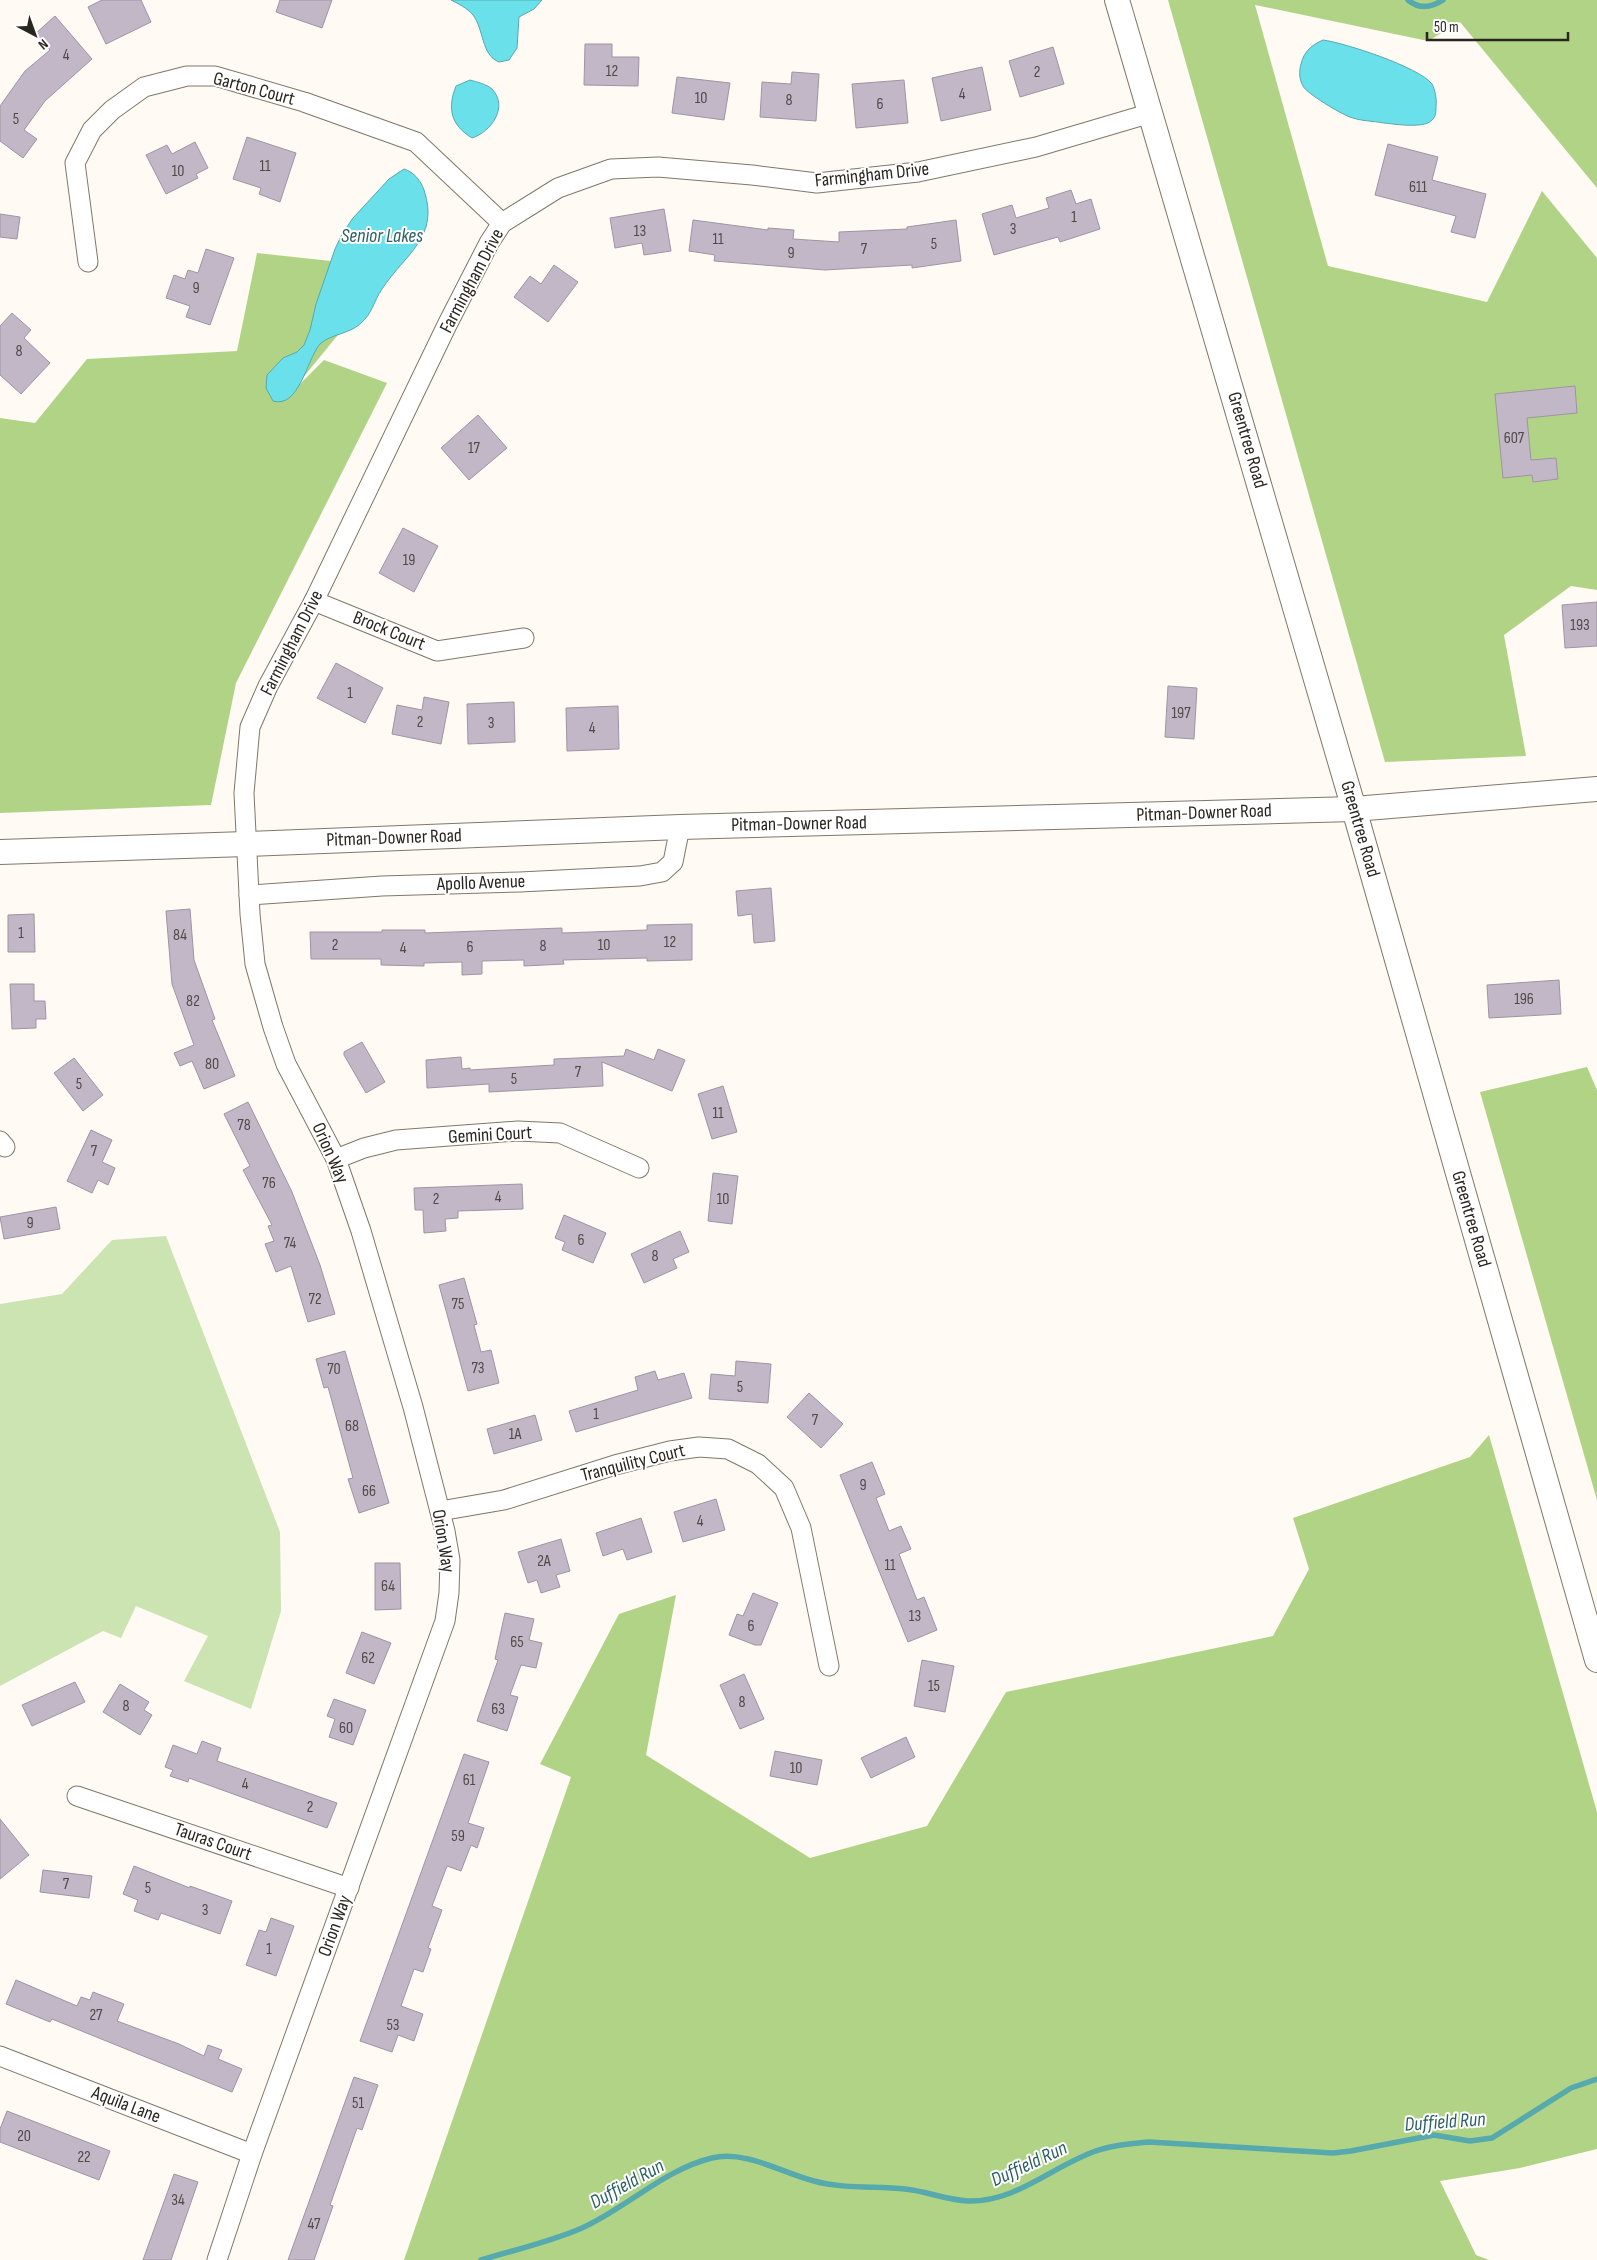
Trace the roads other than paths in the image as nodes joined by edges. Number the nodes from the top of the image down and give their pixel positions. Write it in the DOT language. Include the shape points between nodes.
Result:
graph roads {
  1 [pos="1118,0"];
  2 [pos="1151,114"];
  3 [pos="502,223"];
  4 [pos="88,262"];
  5 [pos="314,601"];
  6 [pos="524,638"];
  7 [pos="1597,789"];
  8 [pos="1354,808"];
  9 [pos="680,827"];
  10 [pos="246,844"];
  11 [pos="0,852"];
  12 [pos="249,895"];
  13 [pos="336,1159"];
  14 [pos="639,1168"];
  15 [pos="440,1511"];
  16 [pos="1597,1660"];
  17 [pos="829,1666"];
  18 [pos="77,1796"];
  19 [pos="349,1888"];
  20 [pos="0,2056"];
  21 [pos="252,2154"];
  22 [pos="217,2260"];
  1 -- 2 [label="street, Greentree Road"];
  2 -- 3 [label="street, Farmingham Drive" via="1036,147 918,172 817,183 658,167 611,169 558,188"];
  2 -- 8 [label="street, Greentree Road"];
  3 -- 4 [label="street, Garton Court" via="416,142 215,76 187,76 144,87 112,110 92,130 75,162"];
  3 -- 5 [label="street, Farmingham Drive" via="447,325"];
  5 -- 6 [label="street, Brock Court" via="437,651"];
  5 -- 10 [label="street, Farmingham Drive" via="268,686 250,727 244,793"];
  7 -- 8 [label="street, Pitman-Downer Road"];
  8 -- 9 [label="street, Pitman-Downer Road"];
  8 -- 16 [label="street, Greentree Road"];
  9 -- 10 [label="street, Pitman-Downer Road"];
  9 -- 12 [label="street, Apollo Avenue" via="674,862 662,872 640,876 382,886"];
  10 -- 11 [label="street, Pitman-Downer Road"];
  10 -- 12 [label="street, Orion Way"];
  12 -- 13 [label="street, Orion Way" via="255,964 273,1027 286,1064"];
  13 -- 14 [label="street, Gemini Court" via="396,1140 518,1131 560,1132"];
  13 -- 15 [label="street, Orion Way" via="361,1231"];
  15 -- 17 [label="street, Tranquility Court" via="504,1500 670,1451 699,1447 728,1449 758,1464 784,1488 801,1528"];
  15 -- 19 [label="street, Orion Way" via="450,1560 450,1593 445,1621"];
  18 -- 19 [label="street, Tauras Court"];
  19 -- 21 [label="street, Orion Way"];
  20 -- 21 [label="street, Aquila Lane"];
  21 -- 22 [label="street, Orion Way"];
}
